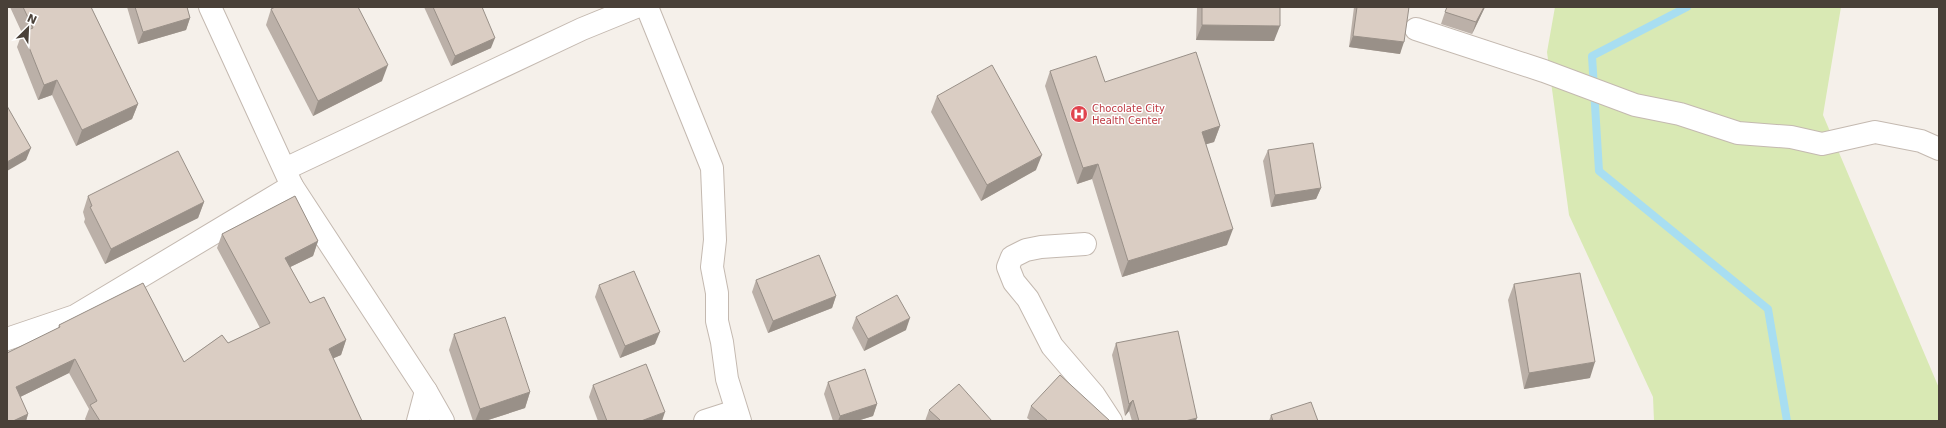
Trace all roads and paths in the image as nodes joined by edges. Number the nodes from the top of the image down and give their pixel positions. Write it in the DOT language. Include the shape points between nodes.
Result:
graph roads {
  1 [pos="210,7"];
  2 [pos="636,7"];
  3 [pos="647,7"];
  4 [pos="1416,29"];
  5 [pos="1939,149"];
  6 [pos="288,178"];
  7 [pos="1085,244"];
  8 [pos="7,339"];
  9 [pos="426,391"];
  10 [pos="738,416"];
  11 [pos="418,421"];
  12 [pos="443,421"];
  13 [pos="705,421"];
  14 [pos="1111,421"];
  1 -- 6 [label="street"];
  2 -- 6 [label="street" via="582,29"];
  3 -- 10 [label="street" via="712,168 715,240 712,267 717,293 717,321 727,379"];
  4 -- 5 [label="street" via="1544,71 1635,105 1680,114 1738,133 1791,137 1822,144 1875,132 1921,141"];
  6 -- 8 [label="street" via="74,316"];
  6 -- 9 [label="street"];
  7 -- 14 [label="street" via="1026,250 1012,257 1008,266 1014,282 1028,299 1052,346 1094,395"];
  9 -- 11 [label="street"];
  9 -- 12 [label="street"];
  10 -- 13 [label="street"];
}
